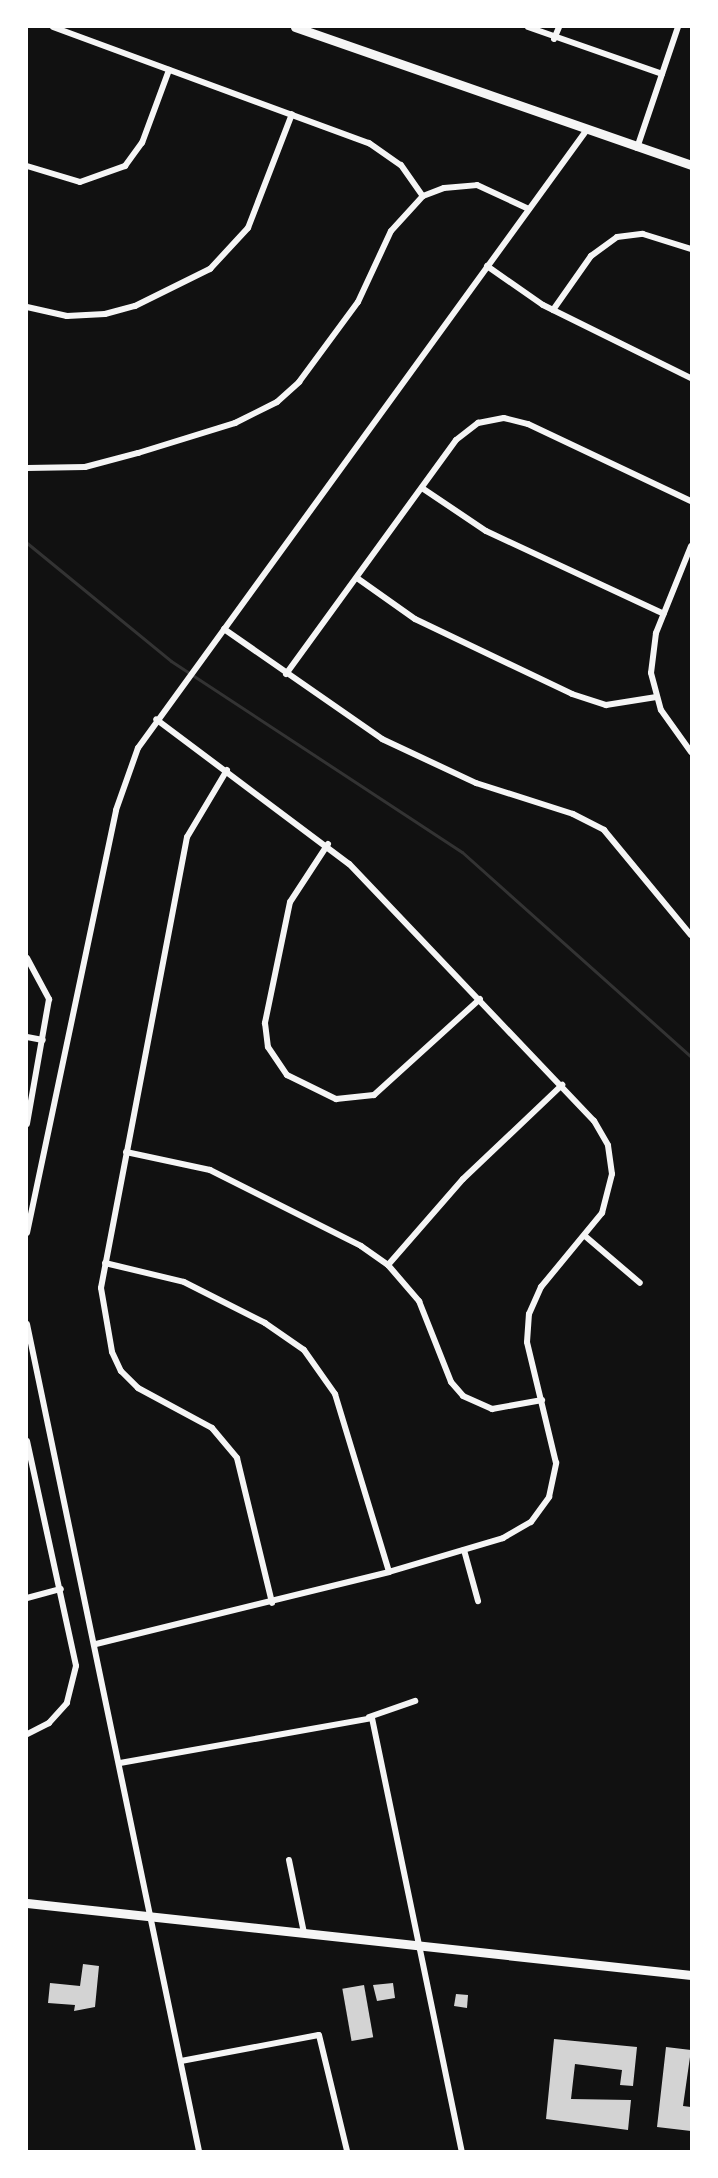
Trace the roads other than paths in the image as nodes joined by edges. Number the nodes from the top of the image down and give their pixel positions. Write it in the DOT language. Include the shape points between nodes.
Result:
graph roads {
  1 [pos="53,27"];
  2 [pos="295,27"];
  3 [pos="528,27"];
  4 [pos="559,27"];
  5 [pos="678,27"];
  6 [pos="554,39"];
  7 [pos="169,70"];
  8 [pos="662,74"];
  9 [pos="292,114"];
  10 [pos="586,131"];
  11 [pos="637,148"];
  12 [pos="691,165"];
  13 [pos="27,166"];
  14 [pos="423,196"];
  15 [pos="529,209"];
  16 [pos="691,249"];
  17 [pos="488,266"];
  18 [pos="27,307"];
  19 [pos="552,310"];
  20 [pos="691,378"];
  21 [pos="27,468"];
  22 [pos="422,488"];
  23 [pos="691,501"];
  24 [pos="691,546"];
  25 [pos="357,578"];
  26 [pos="664,614"];
  27 [pos="224,629"];
  28 [pos="286,674"];
  29 [pos="656,697"];
  30 [pos="156,719"];
  31 [pos="691,753"];
  32 [pos="227,770"];
  33 [pos="328,844"];
  34 [pos="691,935"];
  35 [pos="27,958"];
  36 [pos="480,999"];
  37 [pos="27,1037"];
  38 [pos="43,1040"];
  39 [pos="562,1085"];
  40 [pos="27,1124"];
  41 [pos="126,1152"];
  42 [pos="27,1233"];
  43 [pos="585,1236"];
  44 [pos="105,1263"];
  45 [pos="388,1265"];
  46 [pos="640,1283"];
  47 [pos="27,1323"];
  48 [pos="542,1400"];
  49 [pos="27,1442"];
  50 [pos="29,1463"];
  51 [pos="464,1550"];
  52 [pos="389,1572"];
  53 [pos="61,1589"];
  54 [pos="27,1599"];
  55 [pos="478,1601"];
  56 [pos="272,1603"];
  57 [pos="96,1644"];
  58 [pos="415,1701"];
  59 [pos="369,1717"];
  60 [pos="27,1734"];
  61 [pos="120,1763"];
  62 [pos="289,1860"];
  63 [pos="27,1903"];
  64 [pos="151,1917"];
  65 [pos="304,1933"];
  66 [pos="421,1946"];
  67 [pos="691,1975"];
  68 [pos="181,2061"];
  69 [pos="199,2151"];
  70 [pos="346,2151"];
  71 [pos="462,2151"];
  1 -- 7 [label="street"];
  2 -- 10 [label="main road"];
  3 -- 6 [label="street"];
  4 -- 6 [label="street"];
  5 -- 8 [label="street"];
  6 -- 8 [label="street"];
  7 -- 9 [label="street"];
  7 -- 13 [label="street" via="142,143 125,166 100,179 80,182"];
  8 -- 11 [label="street"];
  9 -- 14 [label="street" via="382,149"];
  9 -- 18 [label="street" via="252,220 210,269 105,314 67,316"];
  10 -- 11 [label="main road"];
  10 -- 15 [label="street"];
  11 -- 12 [label="main road"];
  14 -- 15 [label="street" via="444,188 477,185"];
  14 -- 21 [label="street" via="391,231 358,302 299,382 277,402 235,423 127,456 85,467"];
  15 -- 17 [label="street"];
  16 -- 19 [label="street" via="643,234 617,237 591,256"];
  17 -- 19 [label="street"];
  17 -- 27 [label="street"];
  19 -- 20 [label="street"];
  22 -- 23 [label="street" via="463,433 478,423 504,418 528,424"];
  22 -- 25 [label="street"];
  22 -- 26 [label="street" via="486,531"];
  24 -- 26 [label="street"];
  25 -- 28 [label="street"];
  25 -- 29 [label="street" via="415,619 572,694 606,705"];
  26 -- 29 [label="street" via="651,658"];
  27 -- 28 [label="street"];
  27 -- 30 [label="street"];
  28 -- 34 [label="street" via="382,739 484,786 573,814 604,830"];
  29 -- 31 [label="street"];
  30 -- 32 [label="street"];
  30 -- 42 [label="street" via="128,768 116,810"];
  32 -- 33 [label="street"];
  32 -- 41 [label="street" via="187,837"];
  33 -- 36 [label="street"];
  33 -- 36 [label="street" via="290,902 265,1023 268,1047 287,1075 336,1099 374,1095"];
  35 -- 38 [label="street" via="49,999"];
  36 -- 39 [label="street"];
  37 -- 38 [label="street"];
  38 -- 40 [label="street"];
  39 -- 43 [label="street" via="594,1121 611,1158 609,1198"];
  39 -- 45 [label="street" via="463,1179"];
  41 -- 44 [label="street"];
  41 -- 45 [label="street" via="210,1170"];
  43 -- 46 [label="street"];
  43 -- 48 [label="street" via="541,1287 529,1314 527,1342"];
  44 -- 52 [label="street" via="184,1281 289,1337 316,1363 336,1394"];
  44 -- 56 [label="street" via="103,1307 117,1363 138,1388 212,1428 230,1446 246,1484"];
  45 -- 48 [label="street" via="426,1314 452,1382 463,1396 492,1409"];
  47 -- 57 [label="street"];
  48 -- 51 [label="street" via="556,1453 549,1497 523,1529"];
  49 -- 50 [label="street"];
  50 -- 53 [label="street"];
  51 -- 52 [label="street"];
  51 -- 55 [label="street"];
  52 -- 56 [label="street"];
  53 -- 54 [label="street"];
  53 -- 60 [label="street" via="75,1679 61,1711"];
  56 -- 57 [label="street"];
  57 -- 61 [label="street"];
  58 -- 59 [label="street"];
  59 -- 61 [label="street"];
  59 -- 66 [label="street" via="379,1736"];
  61 -- 64 [label="street"];
  62 -- 65 [label="street"];
  63 -- 64 [label="main road"];
  64 -- 65 [label="main road"];
  64 -- 68 [label="street"];
  65 -- 66 [label="main road"];
  66 -- 67 [label="main road"];
  66 -- 71 [label="street"];
  68 -- 69 [label="street"];
  68 -- 70 [label="street" via="319,2035"];
}
